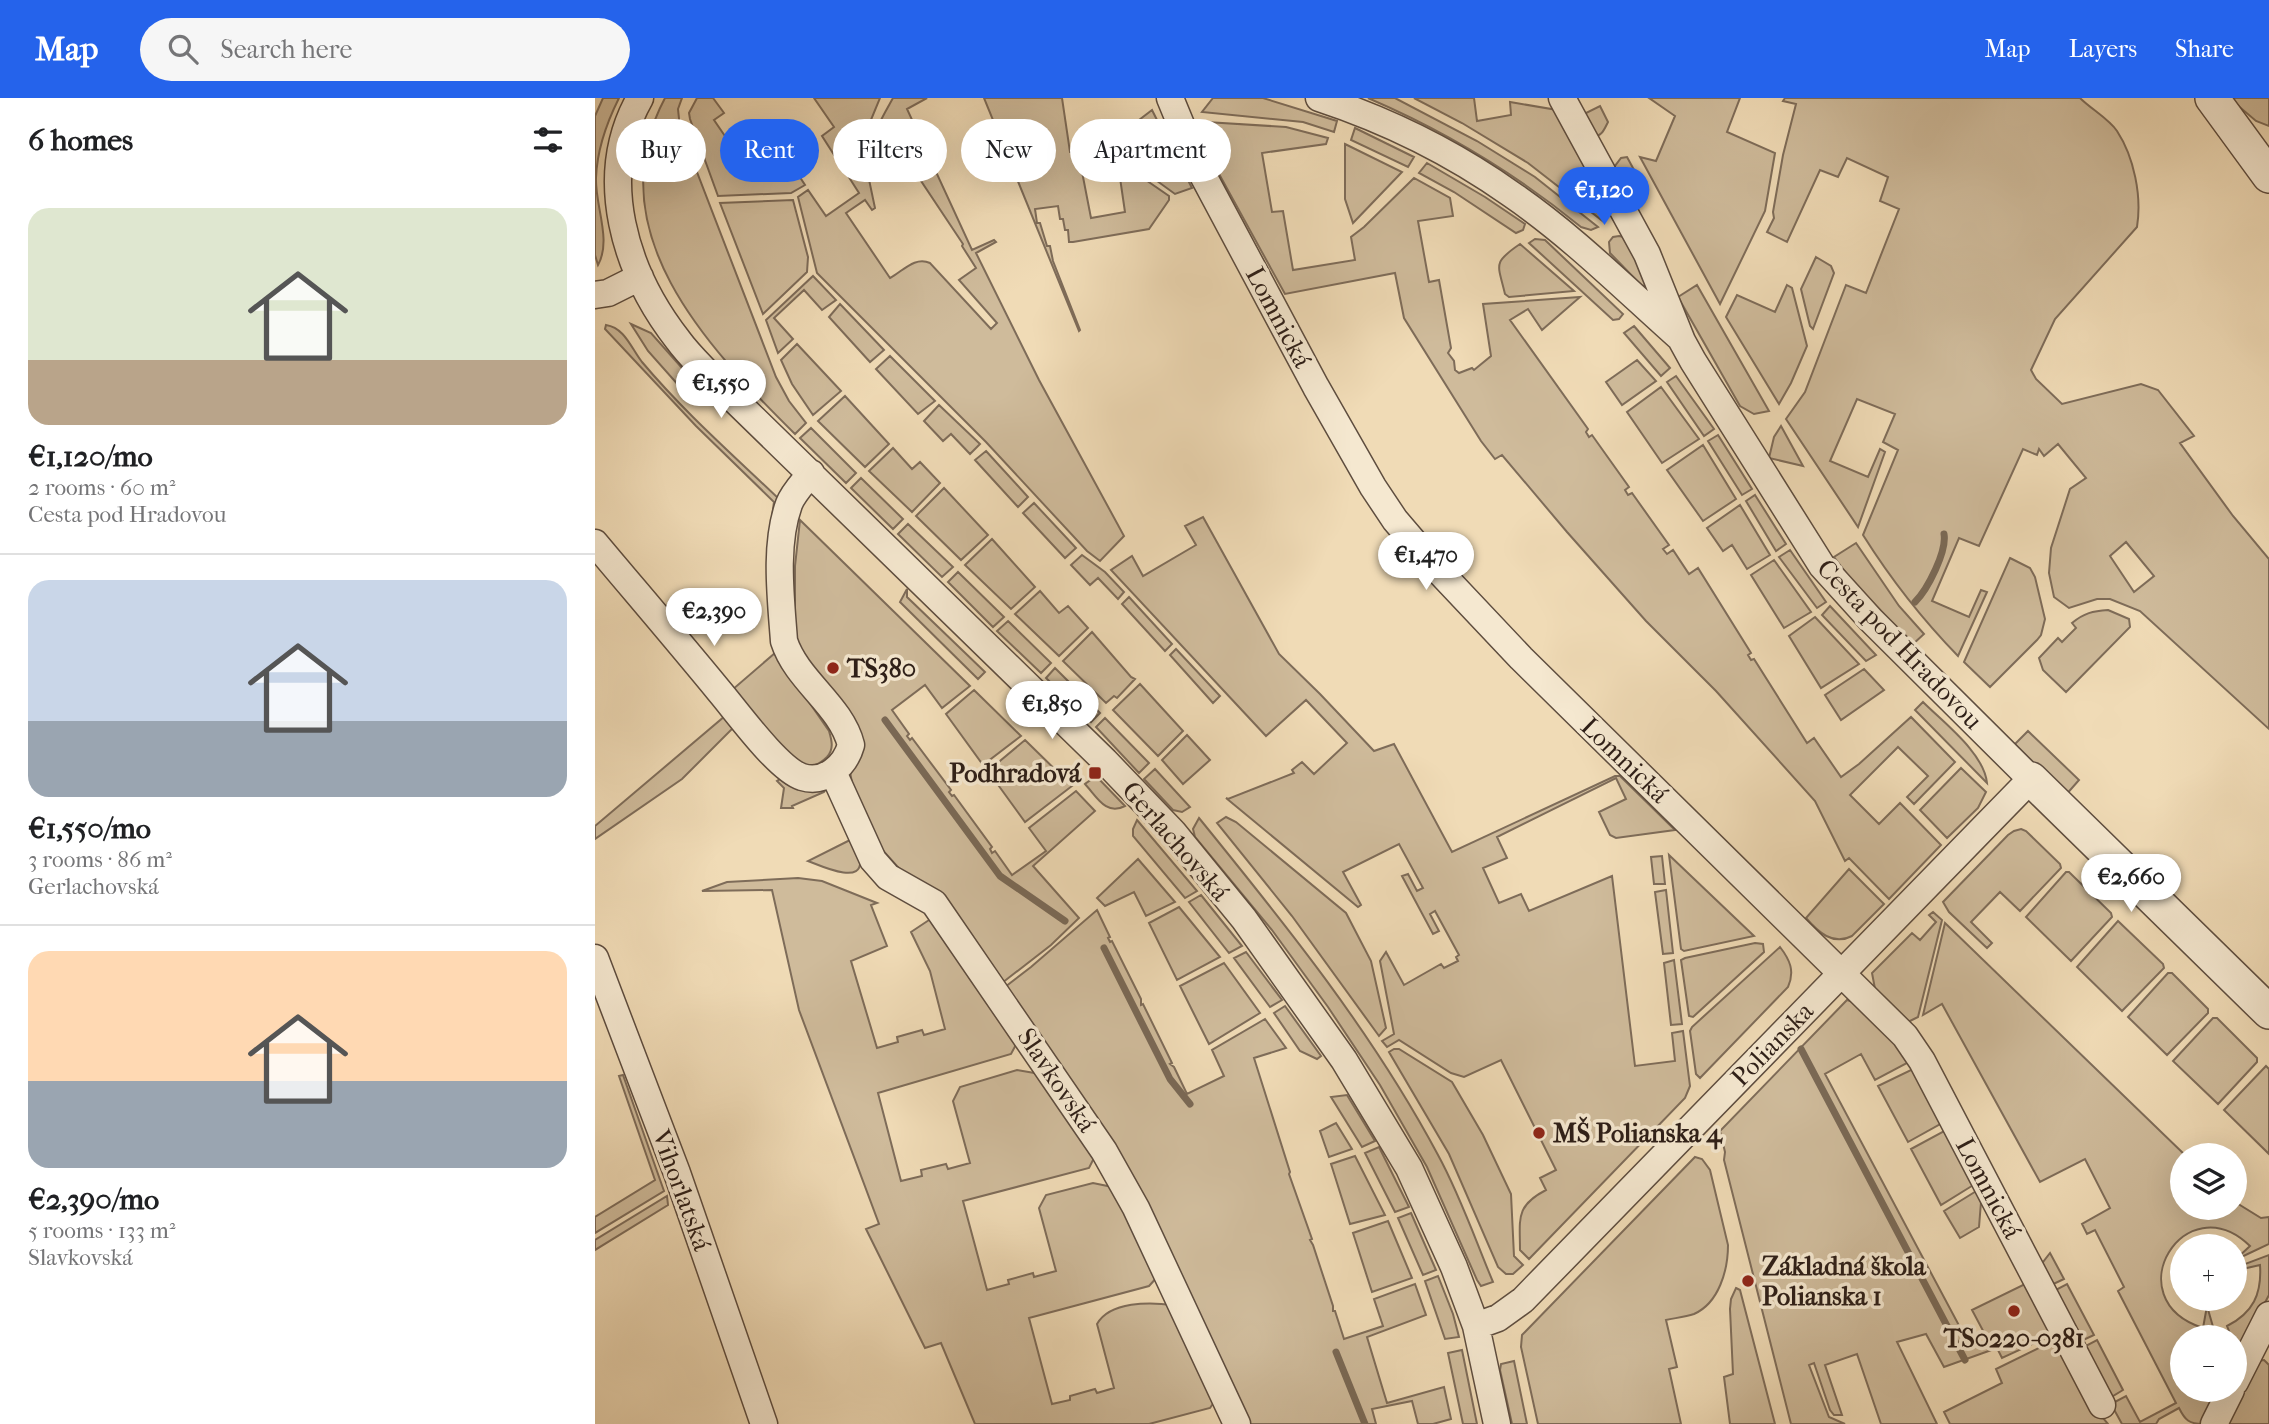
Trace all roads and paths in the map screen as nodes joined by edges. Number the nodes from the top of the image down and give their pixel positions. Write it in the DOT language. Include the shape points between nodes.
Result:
graph roads {
  1 [pos="640,98"];
  2 [pos="1170,98"];
  3 [pos="1319,98"];
  4 [pos="1562,98"];
  5 [pos="2212,98"];
  6 [pos="2269,176"];
  7 [pos="640,278"];
  8 [pos="595,295"];
  9 [pos="1682,341"];
  10 [pos="811,473"];
  11 [pos="595,543"];
  12 [pos="833,772"];
  13 [pos="2031,779"];
  14 [pos="595,958"];
  15 [pos="1841,972"];
  16 [pos="2269,1012"];
  17 [pos="2269,1315"];
  18 [pos="1476,1326"];
  19 [pos="2247,1358"];
  20 [pos="2225,1402"];
  21 [pos="2102,1405"];
  22 [pos="764,1424"];
  23 [pos="1237,1424"];
  24 [pos="1497,1424"];
  25 [pos="2214,1424"];
  1 -- 7 [label="street, Gerlachovská" via="619,148 614,191 624,240"];
  2 -- 15 [label="street, Lomnická" via="1208,185 1316,387 1395,520 1521,658"];
  3 -- 9 [label="street" via="1430,145 1512,194 1580,248"];
  4 -- 9 [label="street, Cesta pod Hradovou" via="1647,254"];
  5 -- 6 [label="street"];
  7 -- 8 [label="street"];
  7 -- 10 [label="street, Gerlachovská" via="677,340"];
  9 -- 13 [label="street, Cesta pod Hradovou" via="1822,566"];
  10 -- 12 [label="street" via="789,503 783,536 784,642 791,659 848,737 848,754"];
  10 -- 18 [label="street, Gerlachovská" via="1105,761 1173,832 1244,919 1338,1050 1396,1145 1454,1267"];
  11 -- 12 [label="street" via="785,766 803,777"];
  12 -- 23 [label="street, Slavkovská" via="873,860 888,877 935,903 1104,1151 1136,1208"];
  13 -- 15 [label="street, Polianska"];
  13 -- 16 [label="street, Cesta pod Hradovou"];
  14 -- 22 [label="street, Vihorlatská" via="677,1173"];
  15 -- 18 [label="street, Polianska" via="1523,1300 1498,1318"];
  15 -- 21 [label="street, Lomnická" via="1897,1027 1922,1061"];
  17 -- 19 [label="street"];
  18 -- 24 [label="street, Gerlachovská"];
  20 -- 25 [label="street"];
}
